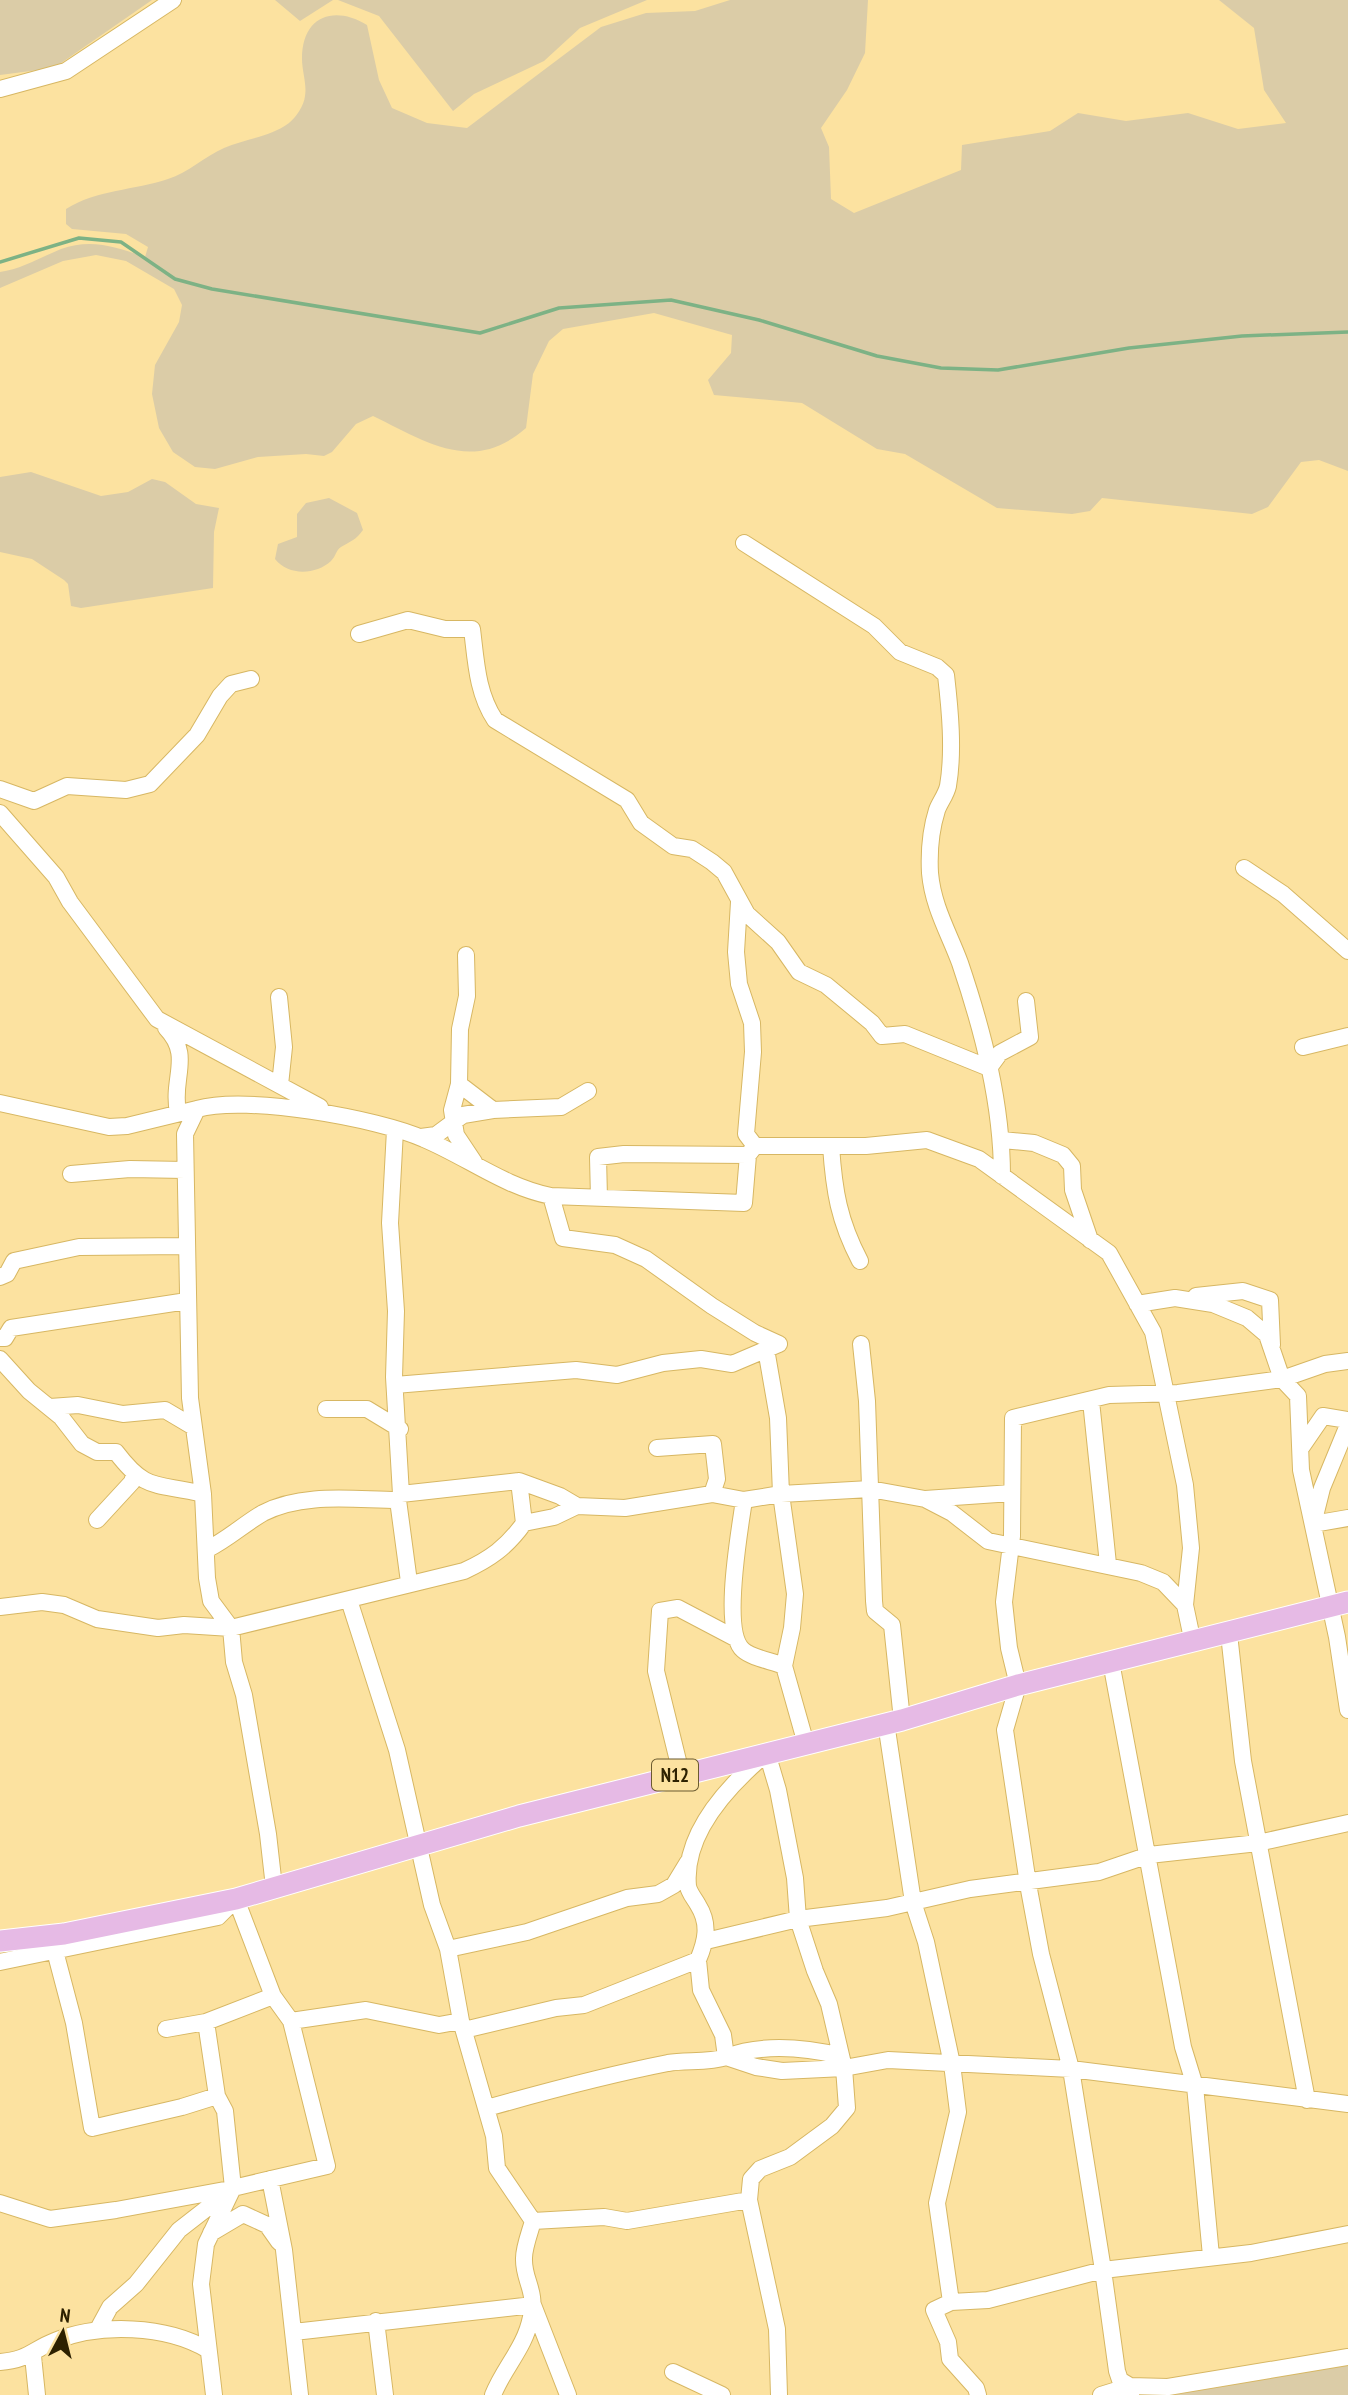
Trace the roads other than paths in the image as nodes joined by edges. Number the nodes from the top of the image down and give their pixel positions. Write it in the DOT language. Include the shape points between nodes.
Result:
graph roads {
  1 [pos="173,0"];
  2 [pos="0,89"];
  3 [pos="744,543"];
  4 [pos="359,634"];
  5 [pos="251,679"];
  6 [pos="0,789"];
  7 [pos="0,813"];
  8 [pos="1244,868"];
  9 [pos="740,900"];
  10 [pos="1348,951"];
  11 [pos="466,955"];
  12 [pos="279,997"];
  13 [pos="1026,1001"];
  14 [pos="157,1019"];
  15 [pos="1348,1036"];
  16 [pos="1303,1047"];
  17 [pos="989,1068"];
  18 [pos="459,1084"];
  19 [pos="280,1085"];
  20 [pos="588,1091"];
  21 [pos="0,1103"];
  22 [pos="197,1109"];
  23 [pos="493,1110"];
  24 [pos="178,1112"];
  25 [pos="329,1113"];
  26 [pos="454,1125"];
  27 [pos="395,1130"];
  28 [pos="421,1137"];
  29 [pos="1002,1140"];
  30 [pos="831,1146"];
  31 [pos="751,1150"];
  32 [pos="474,1162"];
  33 [pos="185,1170"];
  34 [pos="71,1174"];
  35 [pos="1002,1175"];
  36 [pos="551,1196"];
  37 [pos="599,1198"];
  38 [pos="1090,1240"];
  39 [pos="185,1246"];
  40 [pos="860,1261"];
  41 [pos="0,1277"];
  42 [pos="1175,1297"];
  43 [pos="187,1301"];
  44 [pos="1137,1304"];
  45 [pos="0,1338"];
  46 [pos="861,1344"];
  47 [pos="766,1349"];
  48 [pos="1272,1351"];
  49 [pos="0,1359"];
  50 [pos="1348,1361"];
  51 [pos="1282,1379"];
  52 [pos="395,1385"];
  53 [pos="1165,1394"];
  54 [pos="1090,1401"];
  55 [pos="50,1407"];
  56 [pos="326,1409"];
  57 [pos="1348,1423"];
  58 [pos="192,1426"];
  59 [pos="400,1429"];
  60 [pos="657,1448"];
  61 [pos="1301,1448"];
  62 [pos="134,1475"];
  63 [pos="519,1481"];
  64 [pos="870,1489"];
  65 [pos="1013,1493"];
  66 [pos="203,1494"];
  67 [pos="712,1494"];
  68 [pos="781,1494"];
  69 [pos="400,1497"];
  70 [pos="925,1499"];
  71 [pos="744,1500"];
  72 [pos="577,1506"];
  73 [pos="1348,1518"];
  74 [pos="97,1520"];
  75 [pos="523,1523"];
  76 [pos="1313,1524"];
  77 [pos="1012,1547"];
  78 [pos="208,1549"];
  79 [pos="1108,1564"];
  80 [pos="409,1582"];
  81 [pos="349,1600"];
  82 [pos="1339,1604"];
  83 [pos="1185,1605"];
  84 [pos="0,1607"];
  85 [pos="232,1628"];
  86 [pos="1229,1633"];
  87 [pos="735,1638"];
  88 [pos="1193,1643"];
  89 [pos="1111,1662"];
  90 [pos="784,1666"];
  91 [pos="1018,1685"];
  92 [pos="1348,1710"];
  93 [pos="894,1721"];
  94 [pos="806,1744"];
  95 [pos="767,1753"];
  96 [pos="681,1773"];
  97 [pos="1348,1824"];
  98 [pos="1258,1843"];
  99 [pos="420,1844"];
  100 [pos="1149,1855"];
  101 [pos="690,1860"];
  102 [pos="1028,1884"];
  103 [pos="274,1887"];
  104 [pos="236,1899"];
  105 [pos="913,1902"];
  106 [pos="798,1919"];
  107 [pos="0,1941"];
  108 [pos="706,1941"];
  109 [pos="448,1949"];
  110 [pos="55,1951"];
  111 [pos="698,1960"];
  112 [pos="0,1962"];
  113 [pos="273,1996"];
  114 [pos="291,2021"];
  115 [pos="206,2022"];
  116 [pos="463,2025"];
  117 [pos="166,2029"];
  118 [pos="726,2057"];
  119 [pos="842,2062"];
  120 [pos="952,2064"];
  121 [pos="1071,2069"];
  122 [pos="1195,2086"];
  123 [pos="216,2096"];
  124 [pos="1307,2100"];
  125 [pos="1348,2104"];
  126 [pos="487,2108"];
  127 [pos="270,2179"];
  128 [pos="233,2188"];
  129 [pos="749,2200"];
  130 [pos="0,2203"];
  131 [pos="533,2221"];
  132 [pos="211,2233"];
  133 [pos="1348,2234"];
  134 [pos="284,2250"];
  135 [pos="1211,2256"];
  136 [pos="1103,2270"];
  137 [pos="951,2302"];
  138 [pos="533,2305"];
  139 [pos="376,2321"];
  140 [pos="205,2324"];
  141 [pos="98,2329"];
  142 [pos="294,2332"];
  143 [pos="188,2337"];
  144 [pos="208,2350"];
  145 [pos="33,2356"];
  146 [pos="1348,2357"];
  147 [pos="0,2362"];
  148 [pos="673,2372"];
  149 [pos="1130,2391"];
  150 [pos="37,2395"];
  151 [pos="214,2395"];
  152 [pos="300,2395"];
  153 [pos="384,2395"];
  154 [pos="493,2395"];
  155 [pos="568,2395"];
  156 [pos="722,2395"];
  157 [pos="780,2395"];
  158 [pos="978,2395"];
  159 [pos="1101,2395"];
  1 -- 2 [label="street" via="66,71"];
  3 -- 17 [label="street" via="874,625 900,652 946,675 949,767 947,789 937,811 930,874"];
  4 -- 9 [label="street" via="408,620 445,629 472,629 478,682 495,720 627,800 641,823 673,846 702,854 724,872"];
  5 -- 6 [label="street" via="231,684 197,736 150,783 126,790 67,786 34,801"];
  7 -- 14 [label="street" via="56,877"];
  8 -- 10 [label="street" via="1283,894"];
  9 -- 17 [label="street" via="754,923 778,942 799,972 825,985 872,1023 881,1036 905,1034"];
  9 -- 31 [label="street" via="739,984 752,1023 746,1134"];
  11 -- 18 [label="street"];
  12 -- 19 [label="street" via="284,1047"];
  13 -- 17 [label="street" via="1030,1037 1000,1054"];
  14 -- 19 [label="street"];
  14 -- 24 [label="street" via="177,1040 181,1053 175,1097"];
  15 -- 16 [label="street"];
  17 -- 29 [label="street"];
  18 -- 23 [label="street"];
  18 -- 26 [label="street"];
  19 -- 25 [label="street"];
  20 -- 23 [label="street" via="561,1107"];
  21 -- 24 [label="street" via="108,1127"];
  22 -- 24 [label="street"];
  22 -- 25 [label="street" via="214,1104"];
  22 -- 33 [label="street" via="185,1134"];
  23 -- 26 [label="street" via="463,1115"];
  25 -- 27 [label="street"];
  26 -- 28 [label="street"];
  26 -- 32 [label="street"];
  27 -- 28 [label="street"];
  27 -- 52 [label="street" via="390,1223"];
  28 -- 32 [label="street"];
  29 -- 35 [label="street"];
  29 -- 38 [label="street" via="1034,1143 1063,1156 1072,1166 1073,1190"];
  30 -- 31 [label="street"];
  30 -- 35 [label="street" via="927,1140 979,1159"];
  30 -- 40 [label="street" via="835,1198"];
  31 -- 37 [label="street" via="598,1157"];
  31 -- 37 [label="street" via="744,1203"];
  32 -- 36 [label="street" via="523,1191"];
  33 -- 34 [label="street"];
  33 -- 39 [label="street"];
  35 -- 38 [label="street"];
  36 -- 37 [label="street"];
  36 -- 47 [label="street" via="563,1238 615,1245 646,1259 712,1306 779,1344"];
  38 -- 44 [label="street" via="1108,1253"];
  39 -- 41 [label="street" via="79,1247 14,1261"];
  39 -- 43 [label="street"];
  42 -- 44 [label="street"];
  42 -- 48 [label="street" via="1213,1304 1247,1318 1267,1335"];
  42 -- 48 [label="street" via="1243,1291 1270,1300"];
  43 -- 45 [label="street" via="11,1328"];
  43 -- 58 [label="street"];
  44 -- 53 [label="street" via="1153,1332"];
  46 -- 64 [label="street"];
  47 -- 52 [label="street" via="732,1364 701,1359 617,1375 576,1370"];
  47 -- 68 [label="street" via="778,1418"];
  48 -- 51 [label="street"];
  49 -- 55 [label="street"];
  50 -- 51 [label="street"];
  51 -- 53 [label="street"];
  51 -- 61 [label="street" via="1298,1396"];
  52 -- 59 [label="street"];
  53 -- 54 [label="street" via="1109,1395"];
  53 -- 83 [label="street" via="1185,1485 1191,1548"];
  54 -- 65 [label="street" via="1013,1418"];
  54 -- 79 [label="street"];
  55 -- 58 [label="street" via="78,1405 123,1414 165,1410"];
  55 -- 62 [label="street" via="82,1444 97,1452 116,1452"];
  56 -- 59 [label="street" via="367,1409"];
  57 -- 61 [label="street" via="1323,1416"];
  57 -- 76 [label="street"];
  58 -- 66 [label="street"];
  59 -- 69 [label="street"];
  60 -- 67 [label="street" via="713,1444 717,1479"];
  61 -- 76 [label="street"];
  62 -- 66 [label="street" via="148,1484"];
  62 -- 74 [label="street"];
  63 -- 69 [label="street"];
  63 -- 72 [label="street"];
  63 -- 75 [label="street"];
  64 -- 68 [label="street"];
  64 -- 70 [label="street"];
  64 -- 93 [label="street" via="875,1611 892,1625"];
  65 -- 70 [label="street"];
  65 -- 77 [label="street"];
  66 -- 78 [label="street"];
  67 -- 71 [label="street"];
  67 -- 72 [label="street" via="625,1508"];
  68 -- 71 [label="street"];
  68 -- 90 [label="street" via="795,1594"];
  69 -- 78 [label="street" via="304,1500 262,1514"];
  69 -- 80 [label="street"];
  70 -- 77 [label="street" via="988,1541"];
  71 -- 87 [label="street" via="735,1584"];
  72 -- 75 [label="street" via="554,1517"];
  73 -- 76 [label="street"];
  75 -- 80 [label="street" via="509,1544 488,1560 464,1571"];
  76 -- 82 [label="street"];
  77 -- 79 [label="street"];
  77 -- 91 [label="street" via="1004,1602"];
  78 -- 85 [label="street" via="211,1601"];
  79 -- 83 [label="street" via="1163,1582"];
  80 -- 81 [label="street"];
  81 -- 85 [label="street"];
  81 -- 99 [label="street" via="397,1750"];
  82 -- 86 [label="main road, N12"];
  82 -- 92 [label="street"];
  83 -- 88 [label="street"];
  84 -- 85 [label="street" via="42,1602 64,1605 97,1619 158,1628"];
  85 -- 103 [label="street"];
  86 -- 88 [label="main road, N12"];
  86 -- 98 [label="street" via="1243,1761"];
  87 -- 90 [label="street" via="744,1651"];
  87 -- 96 [label="street" via="678,1608 660,1611 656,1671"];
  88 -- 89 [label="main road, N12"];
  89 -- 91 [label="main road, N12"];
  89 -- 100 [label="street"];
  90 -- 94 [label="street"];
  91 -- 93 [label="main road, N12"];
  91 -- 102 [label="street" via="1005,1730"];
  93 -- 94 [label="main road, N12"];
  93 -- 105 [label="street"];
  94 -- 95 [label="main road, N12"];
  95 -- 96 [label="main road, N12"];
  95 -- 101 [label="street" via="734,1781 700,1832"];
  95 -- 106 [label="street" via="795,1878"];
  96 -- 99 [label="main road, N12"];
  97 -- 98 [label="street"];
  98 -- 100 [label="street"];
  98 -- 124 [label="street"];
  99 -- 103 [label="main road, N12"];
  99 -- 109 [label="street" via="432,1905"];
  100 -- 102 [label="street" via="1099,1872"];
  100 -- 122 [label="street" via="1183,2047"];
  101 -- 108 [label="street" via="688,1889 705,1916"];
  101 -- 109 [label="street" via="674,1885 658,1894 627,1898 527,1933"];
  102 -- 105 [label="street" via="970,1889"];
  102 -- 121 [label="street"];
  103 -- 104 [label="main road, N12"];
  104 -- 107 [label="main road, N12" via="64,1934"];
  104 -- 110 [label="street" via="218,1917"];
  104 -- 113 [label="street"];
  105 -- 106 [label="street"];
  105 -- 120 [label="street"];
  106 -- 108 [label="street"];
  106 -- 119 [label="street" via="829,2004"];
  108 -- 111 [label="street"];
  109 -- 116 [label="street"];
  110 -- 112 [label="street"];
  110 -- 123 [label="street" via="74,2023 92,2128"];
  111 -- 116 [label="street" via="584,2005"];
  111 -- 118 [label="street" via="701,1990 723,2035"];
  113 -- 114 [label="street"];
  113 -- 115 [label="street"];
  114 -- 116 [label="street" via="366,2010 439,2025"];
  114 -- 127 [label="street" via="327,2166"];
  115 -- 117 [label="street"];
  115 -- 123 [label="street"];
  116 -- 126 [label="street"];
  118 -- 119 [label="street" via="744,2049 803,2047"];
  118 -- 126 [label="street" via="594,2079"];
  119 -- 120 [label="street"];
  119 -- 129 [label="street" via="847,2108 832,2126 790,2157 760,2169 751,2179"];
  120 -- 121 [label="street"];
  120 -- 137 [label="street" via="958,2112 937,2203"];
  121 -- 122 [label="street"];
  121 -- 136 [label="street"];
  122 -- 124 [label="street"];
  122 -- 135 [label="street"];
  123 -- 128 [label="street" via="225,2112"];
  124 -- 125 [label="street"];
  126 -- 131 [label="street" via="497,2168"];
  127 -- 128 [label="street"];
  127 -- 134 [label="street"];
  128 -- 130 [label="street" via="50,2219"];
  128 -- 132 [label="street"];
  128 -- 141 [label="street" via="180,2230 136,2284 110,2307"];
  129 -- 131 [label="street" via="627,2221 604,2217"];
  129 -- 157 [label="street" via="777,2329"];
  131 -- 138 [label="street" via="523,2259"];
  132 -- 134 [label="street" via="243,2214 267,2225"];
  132 -- 140 [label="street" via="201,2284"];
  133 -- 135 [label="street"];
  134 -- 142 [label="street"];
  135 -- 136 [label="street"];
  136 -- 137 [label="street" via="988,2300"];
  136 -- 149 [label="street" via="1117,2371"];
  137 -- 158 [label="street" via="934,2310 950,2359"];
  138 -- 139 [label="street"];
  138 -- 154 [label="street" via="521,2349"];
  138 -- 155 [label="street"];
  139 -- 142 [label="street"];
  139 -- 153 [label="street"];
  140 -- 143 [label="street"];
  140 -- 144 [label="street"];
  141 -- 143 [label="street"];
  141 -- 145 [label="street" via="53,2342"];
  142 -- 152 [label="street"];
  143 -- 144 [label="street"];
  144 -- 151 [label="street"];
  145 -- 147 [label="street"];
  145 -- 150 [label="street"];
  146 -- 149 [label="street"];
  148 -- 156 [label="street"];
  149 -- 159 [label="street"];
}
